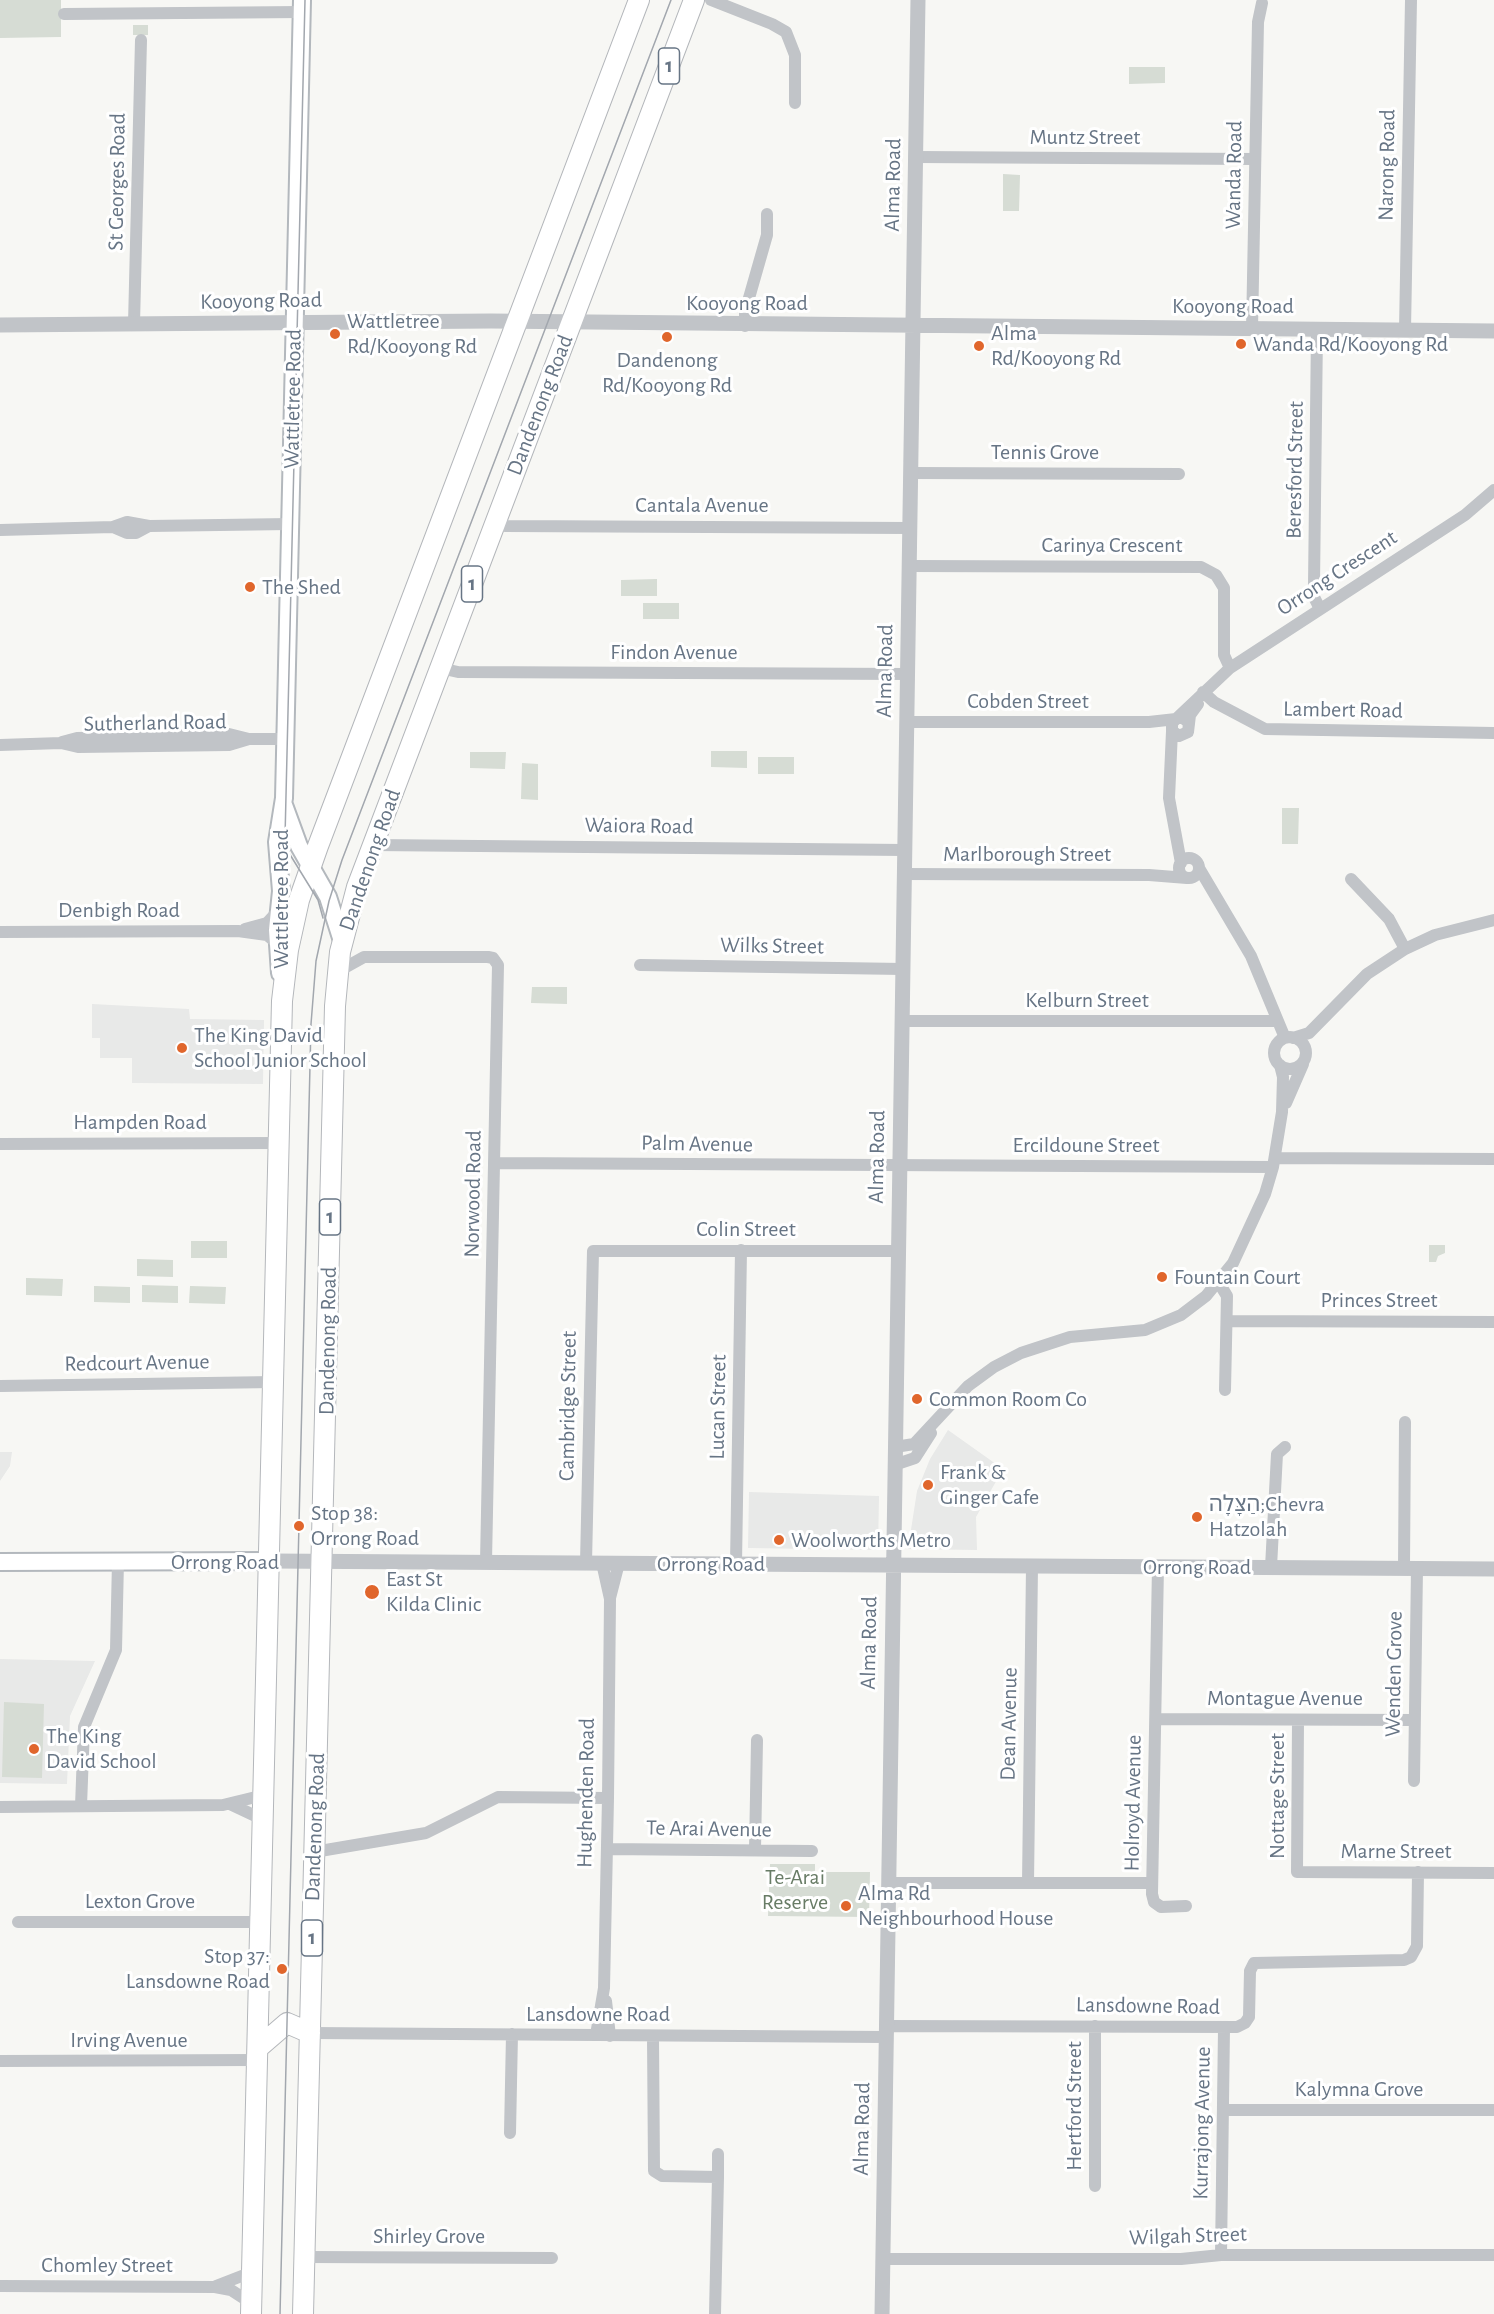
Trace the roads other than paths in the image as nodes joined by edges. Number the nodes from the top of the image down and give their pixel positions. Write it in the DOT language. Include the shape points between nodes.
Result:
graph roads {
  1 [pos="639,0"];
  2 [pos="694,0"];
  3 [pos="711,0"];
  4 [pos="918,0"];
  5 [pos="1411,0"];
  6 [pos="1261,1"];
  7 [pos="302,6"];
  8 [pos="64,14"];
  9 [pos="141,40"];
  10 [pos="795,103"];
  11 [pos="916,157"];
  12 [pos="1255,159"];
  13 [pos="767,214"];
  14 [pos="516,322"];
  15 [pos="295,323"];
  16 [pos="134,324"];
  17 [pos="570,324"];
  18 [pos="0,325"];
  19 [pos="745,326"];
  20 [pos="913,326"];
  21 [pos="1252,329"];
  22 [pos="1317,330"];
  23 [pos="1405,330"];
  24 [pos="1494,331"];
  25 [pos="911,473"];
  26 [pos="1179,474"];
  27 [pos="1494,490"];
  28 [pos="495,522"];
  29 [pos="290,524"];
  30 [pos="910,528"];
  31 [pos="0,530"];
  32 [pos="909,566"];
  33 [pos="1320,609"];
  34 [pos="440,668"];
  35 [pos="1230,668"];
  36 [pos="908,674"];
  37 [pos="1203,692"];
  38 [pos="907,722"];
  39 [pos="1178,726"];
  40 [pos="1494,733"];
  41 [pos="285,739"];
  42 [pos="0,745"];
  43 [pos="284,798"];
  44 [pos="373,844"];
  45 [pos="905,850"];
  46 [pos="1188,864"];
  47 [pos="311,866"];
  48 [pos="904,874"];
  49 [pos="1149,875"];
  50 [pos="1188,878"];
  51 [pos="1351,879"];
  52 [pos="1218,902"];
  53 [pos="280,903"];
  54 [pos="1494,920"];
  55 [pos="238,930"];
  56 [pos="0,932"];
  57 [pos="342,942"];
  58 [pos="278,943"];
  59 [pos="1405,949"];
  60 [pos="364,957"];
  61 [pos="640,965"];
  62 [pos="903,969"];
  63 [pos="337,972"];
  64 [pos="282,1001"];
  65 [pos="902,1021"];
  66 [pos="1274,1021"];
  67 [pos="1320,1023"];
  68 [pos="1289,1038"];
  69 [pos="1274,1050"];
  70 [pos="1304,1058"];
  71 [pos="1280,1065"];
  72 [pos="1282,1112"];
  73 [pos="280,1143"];
  74 [pos="0,1144"];
  75 [pos="1494,1160"];
  76 [pos="495,1163"];
  77 [pos="1274,1163"];
  78 [pos="899,1166"];
  79 [pos="741,1250"];
  80 [pos="593,1251"];
  81 [pos="898,1251"];
  82 [pos="1219,1283"];
  83 [pos="1227,1321"];
  84 [pos="1494,1322"];
  85 [pos="275,1382"];
  86 [pos="0,1386"];
  87 [pos="1225,1390"];
  88 [pos="938,1418"];
  89 [pos="1406,1422"];
  90 [pos="895,1447"];
  91 [pos="1285,1447"];
  92 [pos="894,1465"];
  93 [pos="0,1562"];
  94 [pos="118,1562"];
  95 [pos="271,1562"];
  96 [pos="323,1562"];
  97 [pos="486,1562"];
  98 [pos="594,1563"];
  99 [pos="619,1563"];
  100 [pos="736,1564"];
  101 [pos="893,1565"];
  102 [pos="1032,1566"];
  103 [pos="1158,1566"];
  104 [pos="1271,1567"];
  105 [pos="1411,1568"];
  106 [pos="1494,1569"];
  107 [pos="610,1599"];
  108 [pos="1156,1719"];
  109 [pos="1298,1720"];
  110 [pos="1414,1720"];
  111 [pos="757,1740"];
  112 [pos="1414,1781"];
  113 [pos="264,1796"];
  114 [pos="608,1798"];
  115 [pos="230,1804"];
  116 [pos="81,1806"];
  117 [pos="0,1807"];
  118 [pos="264,1820"];
  119 [pos="607,1849"];
  120 [pos="754,1850"];
  121 [pos="812,1851"];
  122 [pos="314,1852"];
  123 [pos="1297,1872"];
  124 [pos="1418,1872"];
  125 [pos="1494,1873"];
  126 [pos="888,1883"];
  127 [pos="1028,1883"];
  128 [pos="1152,1883"];
  129 [pos="1186,1906"];
  130 [pos="18,1922"];
  131 [pos="261,1922"];
  132 [pos="604,1988"];
  133 [pos="1095,2026"];
  134 [pos="1224,2028"];
  135 [pos="886,2032"];
  136 [pos="310,2033"];
  137 [pos="512,2034"];
  138 [pos="596,2036"];
  139 [pos="610,2036"];
  140 [pos="653,2036"];
  141 [pos="257,2054"];
  142 [pos="0,2061"];
  143 [pos="1224,2110"];
  144 [pos="1494,2110"];
  145 [pos="510,2133"];
  146 [pos="718,2154"];
  147 [pos="718,2177"];
  148 [pos="1095,2186"];
  149 [pos="1221,2255"];
  150 [pos="1494,2255"];
  151 [pos="305,2257"];
  152 [pos="552,2259"];
  153 [pos="883,2259"];
  154 [pos="252,2272"];
  155 [pos="0,2286"];
  156 [pos="215,2287"];
  157 [pos="251,2309"];
  158 [pos="303,2314"];
  159 [pos="715,2314"];
  160 [pos="882,2314"];
  1 -- 14 [label="highway"];
  2 -- 17 [label="highway, Dandenong Road / 1"];
  3 -- 10 [label="street" via="786,32 795,55"];
  4 -- 11 [label="street, Alma Road"];
  5 -- 23 [label="street, Narong Road"];
  6 -- 12 [label="street, Wanda Road"];
  7 -- 8 [label="street"];
  7 -- 15 [label="main road, Wattletree Road"];
  9 -- 16 [label="street, St Georges Road"];
  11 -- 12 [label="street, Muntz Street"];
  11 -- 20 [label="street, Alma Road"];
  12 -- 21 [label="street, Wanda Road"];
  13 -- 19 [label="street" via="767,235 745,312"];
  14 -- 15 [label="street, Kooyong Road"];
  14 -- 17 [label="street, Kooyong Road"];
  14 -- 47 [label="highway"];
  15 -- 16 [label="street, Kooyong Road"];
  15 -- 29 [label="main road, Wattletree Road"];
  16 -- 18 [label="street, Kooyong Road"];
  17 -- 19 [label="street, Kooyong Road"];
  17 -- 28 [label="highway, Dandenong Road / 1"];
  19 -- 20 [label="street, Kooyong Road"];
  20 -- 21 [label="street, Kooyong Road"];
  20 -- 25 [label="street, Alma Road"];
  21 -- 22 [label="street, Kooyong Road"];
  22 -- 23 [label="street, Kooyong Road"];
  22 -- 33 [label="street, Beresford Street" via="1314,597"];
  23 -- 24 [label="street, Kooyong Road"];
  25 -- 26 [label="street, Tennis Grove"];
  25 -- 30 [label="street, Alma Road"];
  27 -- 33 [label="street, Orrong Crescent" via="1464,515"];
  28 -- 30 [label="street, Cantala Avenue" via="514,526"];
  28 -- 34 [label="highway, Dandenong Road / 1"];
  29 -- 31 [label="street" via="148,526 128,522 113,527"];
  29 -- 41 [label="main road, Wattletree Road"];
  30 -- 32 [label="street, Alma Road"];
  32 -- 35 [label="street, Carinya Crescent" via="1201,567 1216,575 1224,588 1224,655"];
  32 -- 36 [label="street, Alma Road"];
  33 -- 35 [label="street, Orrong Crescent"];
  34 -- 36 [label="street, Findon Avenue" via="458,672"];
  34 -- 44 [label="highway, Dandenong Road / 1"];
  35 -- 37 [label="street, Orrong Crescent"];
  36 -- 38 [label="street, Alma Road"];
  37 -- 39 [label="street, Orrong Crescent"];
  37 -- 40 [label="street, Lambert Road" via="1265,729"];
  38 -- 39 [label="street, Cobden Street" via="1149,722"];
  38 -- 45 [label="street, Alma Road"];
  39 -- 46 [label="street, Orrong Crescent" via="1168,798 1176,835"];
  41 -- 42 [label="street, Sutherland Road" via="249,739 229,745"];
  41 -- 43 [label="main road, Wattletree Road"];
  43 -- 47 [label="main road, Wattletree Road" via="297,843"];
  43 -- 53 [label="main road, Wattletree Road" via="277,842"];
  44 -- 45 [label="street, Waiora Road"];
  44 -- 57 [label="highway, Dandenong Road / 1"];
  45 -- 48 [label="street, Alma Road"];
  46 -- 49 [label="street, Marlborough Street"];
  46 -- 50 [label="street" via="1180,871"];
  46 -- 52 [label="street, Orrong Crescent"];
  47 -- 57 [label="main road, Wattletree Road" via="328,897"];
  47 -- 64 [label="highway" via="290,943"];
  48 -- 49 [label="street, Marlborough Street"];
  48 -- 62 [label="street, Alma Road"];
  49 -- 50 [label="street, Marlborough Street"];
  50 -- 52 [label="street, Orrong Crescent"];
  51 -- 59 [label="street" via="1389,919"];
  52 -- 66 [label="street, Orrong Crescent" via="1251,956"];
  53 -- 55 [label="street, Denbigh Road" via="275,918"];
  53 -- 58 [label="main road, Wattletree Road"];
  54 -- 59 [label="street" via="1444,932"];
  55 -- 56 [label="street, Denbigh Road"];
  55 -- 58 [label="street, Denbigh Road" via="269,936"];
  57 -- 60 [label="street"];
  57 -- 63 [label="highway, Dandenong Road / 1"];
  58 -- 64 [label="main road, Wattletree Road"];
  59 -- 67 [label="street" via="1367,974"];
  60 -- 63 [label="street, Norwood Road"];
  60 -- 76 [label="street, Norwood Road" via="488,957 496,961 499,975"];
  61 -- 62 [label="street, Wilks Street"];
  62 -- 65 [label="street, Alma Road"];
  63 -- 96 [label="highway, Dandenong Road / 1"];
  64 -- 73 [label="highway"];
  65 -- 66 [label="street, Kelburn Street"];
  65 -- 78 [label="street, Alma Road"];
  66 -- 68 [label="street, Orrong Crescent"];
  66 -- 69 [label="street, Orrong Crescent"];
  67 -- 68 [label="street" via="1304,1036"];
  67 -- 70 [label="street"];
  68 -- 69 [label="street"];
  68 -- 70 [label="street" via="1303,1043"];
  69 -- 71 [label="street"];
  70 -- 71 [label="street" via="1294,1069"];
  70 -- 72 [label="street"];
  71 -- 72 [label="street"];
  72 -- 77 [label="street"];
  73 -- 74 [label="street, Hampden Road"];
  73 -- 85 [label="highway"];
  75 -- 77 [label="street, Ercildoune Street"];
  76 -- 78 [label="street, Palm Avenue"];
  76 -- 97 [label="street, Norwood Road"];
  77 -- 78 [label="street, Ercildoune Street"];
  77 -- 82 [label="street" via="1248,1235"];
  78 -- 81 [label="street, Alma Road"];
  79 -- 80 [label="street, Colin Street"];
  79 -- 81 [label="street, Colin Street"];
  79 -- 100 [label="street, Lucan Street"];
  80 -- 98 [label="street, Cambridge Street"];
  81 -- 90 [label="street, Alma Road"];
  82 -- 83 [label="street" via="1227,1292"];
  82 -- 88 [label="street" via="1169,1322 1132,1332 1070,1337 1021,1353 968,1386"];
  83 -- 84 [label="street, Princes Street"];
  83 -- 87 [label="street"];
  85 -- 86 [label="street, Redcourt Avenue"];
  85 -- 95 [label="highway"];
  88 -- 90 [label="street" via="914,1444"];
  88 -- 92 [label="street" via="915,1458"];
  89 -- 105 [label="street, Wenden Grove"];
  90 -- 92 [label="street, Alma Road"];
  91 -- 104 [label="street" via="1277,1454"];
  92 -- 101 [label="street, Alma Road"];
  93 -- 94 [label="main road, Orrong Road"];
  94 -- 95 [label="main road, Orrong Road"];
  94 -- 116 [label="street" via="116,1650 84,1727"];
  95 -- 96 [label="street, Orrong Road"];
  95 -- 113 [label="highway"];
  96 -- 97 [label="street, Orrong Road"];
  96 -- 122 [label="highway, Dandenong Road / 1"];
  97 -- 98 [label="street, Orrong Road"];
  98 -- 99 [label="street, Orrong Road"];
  98 -- 107 [label="street, Hughenden Road"];
  99 -- 100 [label="street, Orrong Road"];
  99 -- 107 [label="street, Hughenden Road"];
  100 -- 101 [label="street, Orrong Road"];
  101 -- 102 [label="street, Orrong Road"];
  101 -- 126 [label="street, Alma Road"];
  102 -- 103 [label="street, Orrong Road"];
  102 -- 127 [label="street, Dean Avenue"];
  103 -- 104 [label="street, Orrong Road"];
  103 -- 108 [label="street, Holroyd Avenue"];
  104 -- 105 [label="street, Orrong Road"];
  105 -- 106 [label="street, Orrong Road"];
  105 -- 110 [label="street, Wenden Grove"];
  107 -- 114 [label="street, Hughenden Road"];
  108 -- 109 [label="street, Montague Avenue"];
  108 -- 128 [label="street, Holroyd Avenue"];
  109 -- 110 [label="street, Montague Avenue"];
  109 -- 123 [label="street, Nottage Street"];
  110 -- 112 [label="street, Wenden Grove"];
  111 -- 120 [label="street"];
  113 -- 115 [label="street"];
  113 -- 118 [label="highway"];
  114 -- 119 [label="street, Hughenden Road"];
  114 -- 122 [label="street" via="498,1797 426,1833"];
  115 -- 116 [label="street"];
  115 -- 118 [label="street"];
  116 -- 117 [label="street"];
  118 -- 131 [label="highway"];
  119 -- 120 [label="street, Te Arai Avenue"];
  119 -- 132 [label="street, Hughenden Road"];
  120 -- 121 [label="street, Te Arai Avenue"];
  122 -- 136 [label="highway, Dandenong Road / 1"];
  123 -- 124 [label="street, Marne Street"];
  124 -- 125 [label="street, Marne Street"];
  124 -- 134 [label="street, Lansdowne Road" via="1417,1946 1409,1959 1256,1962 1250,1971 1248,2020 1237,2027"];
  126 -- 127 [label="street, Holroyd Avenue"];
  126 -- 135 [label="street, Alma Road"];
  127 -- 128 [label="street, Holroyd Avenue"];
  128 -- 129 [label="street" via="1157,1905"];
  130 -- 131 [label="street, Lexton Grove"];
  131 -- 141 [label="highway"];
  132 -- 138 [label="street, Hughenden Road"];
  132 -- 139 [label="street, Hughenden Road"];
  133 -- 134 [label="street, Lansdowne Road"];
  133 -- 135 [label="street, Lansdowne Road"];
  133 -- 148 [label="street, Hertford Street"];
  134 -- 143 [label="street, Kurrajong Avenue"];
  135 -- 140 [label="street, Lansdowne Road"];
  135 -- 153 [label="street, Alma Road"];
  136 -- 137 [label="street, Lansdowne Road"];
  136 -- 141 [label="highway" via="287,2024"];
  136 -- 151 [label="highway, Dandenong Road / 1"];
  137 -- 138 [label="street, Lansdowne Road"];
  137 -- 145 [label="street"];
  138 -- 139 [label="street, Lansdowne Road"];
  139 -- 140 [label="street, Lansdowne Road"];
  140 -- 147 [label="street" via="654,2171 662,2176"];
  141 -- 142 [label="street, Irving Avenue"];
  141 -- 154 [label="highway"];
  143 -- 144 [label="street, Kalymna Grove"];
  143 -- 149 [label="street, Kurrajong Avenue"];
  146 -- 147 [label="street"];
  147 -- 159 [label="street"];
  149 -- 150 [label="street, Wilgah Street"];
  149 -- 153 [label="street, Wilgah Street" via="1181,2259"];
  151 -- 152 [label="street, Shirley Grove"];
  151 -- 158 [label="highway, Dandenong Road / 1"];
  153 -- 160 [label="street, Alma Road"];
  154 -- 156 [label="street, Chomley Street"];
  154 -- 157 [label="highway"];
  155 -- 156 [label="street, Chomley Street"];
  156 -- 157 [label="street, Chomley Street" via="231,2290"];
}
